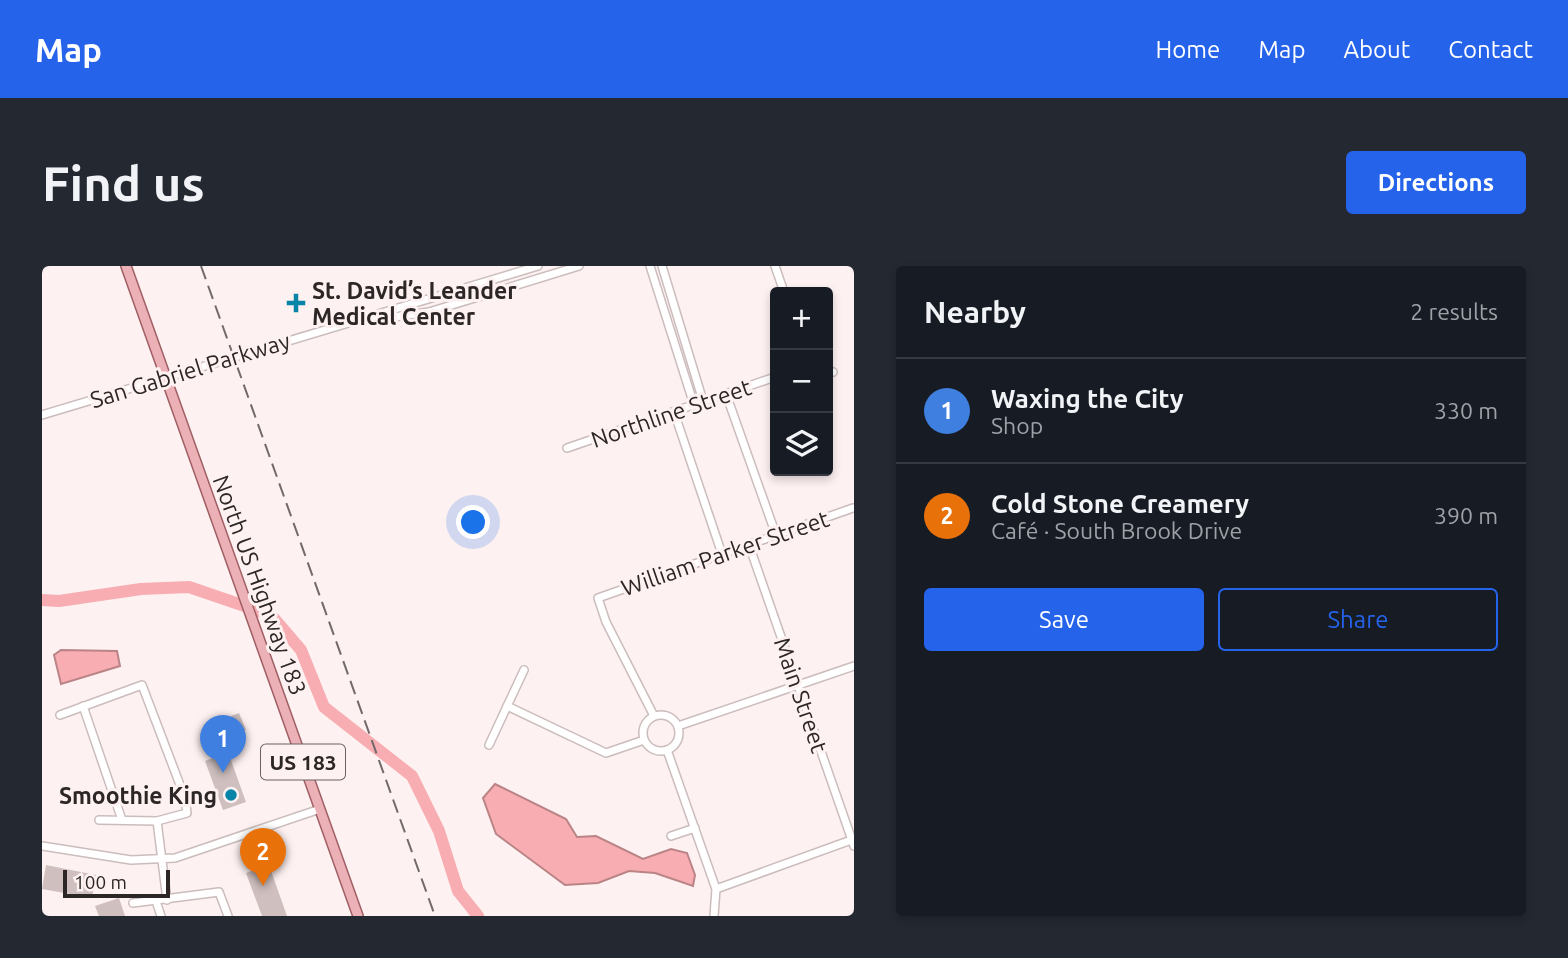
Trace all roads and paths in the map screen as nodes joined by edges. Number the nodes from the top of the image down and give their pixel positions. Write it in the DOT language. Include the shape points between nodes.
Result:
graph roads {
  1 [pos="125,266"];
  2 [pos="538,266"];
  3 [pos="579,266"];
  4 [pos="650,266"];
  5 [pos="662,266"];
  6 [pos="775,266"];
  7 [pos="782,287"];
  8 [pos="338,326"];
  9 [pos="167,377"];
  10 [pos="770,379"];
  11 [pos="726,394"];
  12 [pos="703,401"];
  13 [pos="694,405"];
  14 [pos="674,412"];
  15 [pos="42,415"];
  16 [pos="567,449"];
  17 [pos="853,508"];
  18 [pos="776,535"];
  19 [pos="749,545"];
  20 [pos="722,554"];
  21 [pos="854,666"];
  22 [pos="524,670"];
  23 [pos="797,686"];
  24 [pos="83,706"];
  25 [pos="507,706"];
  26 [pos="60,715"];
  27 [pos="654,716"];
  28 [pos="678,726"];
  29 [pos="645,740"];
  30 [pos="489,745"];
  31 [pos="667,750"];
  32 [pos="320,810"];
  33 [pos="99,820"];
  34 [pos="122,820"];
  35 [pos="157,821"];
  36 [pos="695,828"];
  37 [pos="671,836"];
  38 [pos="853,842"];
  39 [pos="42,846"];
  40 [pos="162,859"];
  41 [pos="716,889"];
  42 [pos="167,900"];
  43 [pos="156,901"];
  44 [pos="133,903"];
  45 [pos="161,916"];
  46 [pos="228,916"];
  47 [pos="358,916"];
  48 [pos="714,916"];
  1 -- 9 [label="main road, North US Highway 183 / US 183"];
  2 -- 8 [label="street, San Gabriel Parkway"];
  3 -- 8 [label="street, San Gabriel Parkway" via="429,312"];
  4 -- 13 [label="street"];
  5 -- 12 [label="street"];
  6 -- 7 [label="street"];
  8 -- 9 [label="street, San Gabriel Parkway"];
  9 -- 15 [label="street, San Gabriel Parkway"];
  9 -- 32 [label="main road, North US Highway 183 / US 183"];
  10 -- 11 [label="street, Northline Street"];
  11 -- 12 [label="street, Northline Street"];
  11 -- 18 [label="street"];
  12 -- 13 [label="street, Northline Street"];
  13 -- 14 [label="street, Northline Street"];
  14 -- 16 [label="street, Northline Street"];
  14 -- 20 [label="street"];
  17 -- 18 [label="street, William Parker Street"];
  18 -- 19 [label="street, William Parker Street"];
  19 -- 20 [label="street, William Parker Street"];
  19 -- 23 [label="street, Main Street"];
  20 -- 27 [label="street, William Parker Street" via="598,598"];
  21 -- 23 [label="street"];
  22 -- 25 [label="street"];
  23 -- 28 [label="street"];
  23 -- 38 [label="street, Main Street"];
  24 -- 26 [label="street"];
  24 -- 34 [label="street"];
  24 -- 35 [label="street" via="142,685 187,813"];
  25 -- 29 [label="street" via="606,753"];
  25 -- 30 [label="street"];
  27 -- 28 [label="street" via="666,715"];
  27 -- 29 [label="street" via="643,729"];
  28 -- 31 [label="street" via="678,740"];
  29 -- 31 [label="street" via="652,749"];
  31 -- 36 [label="street"];
  32 -- 40 [label="street" via="220,845"];
  32 -- 47 [label="main road, North US Highway 183 / US 183"];
  33 -- 34 [label="street"];
  34 -- 35 [label="street"];
  35 -- 40 [label="street"];
  36 -- 37 [label="street"];
  36 -- 41 [label="street"];
  38 -- 41 [label="street"];
  39 -- 40 [label="street" via="131,860"];
  40 -- 42 [label="street"];
  41 -- 48 [label="street"];
  42 -- 43 [label="street"];
  42 -- 46 [label="street" via="219,892"];
  43 -- 44 [label="street"];
  43 -- 45 [label="street"];
}
